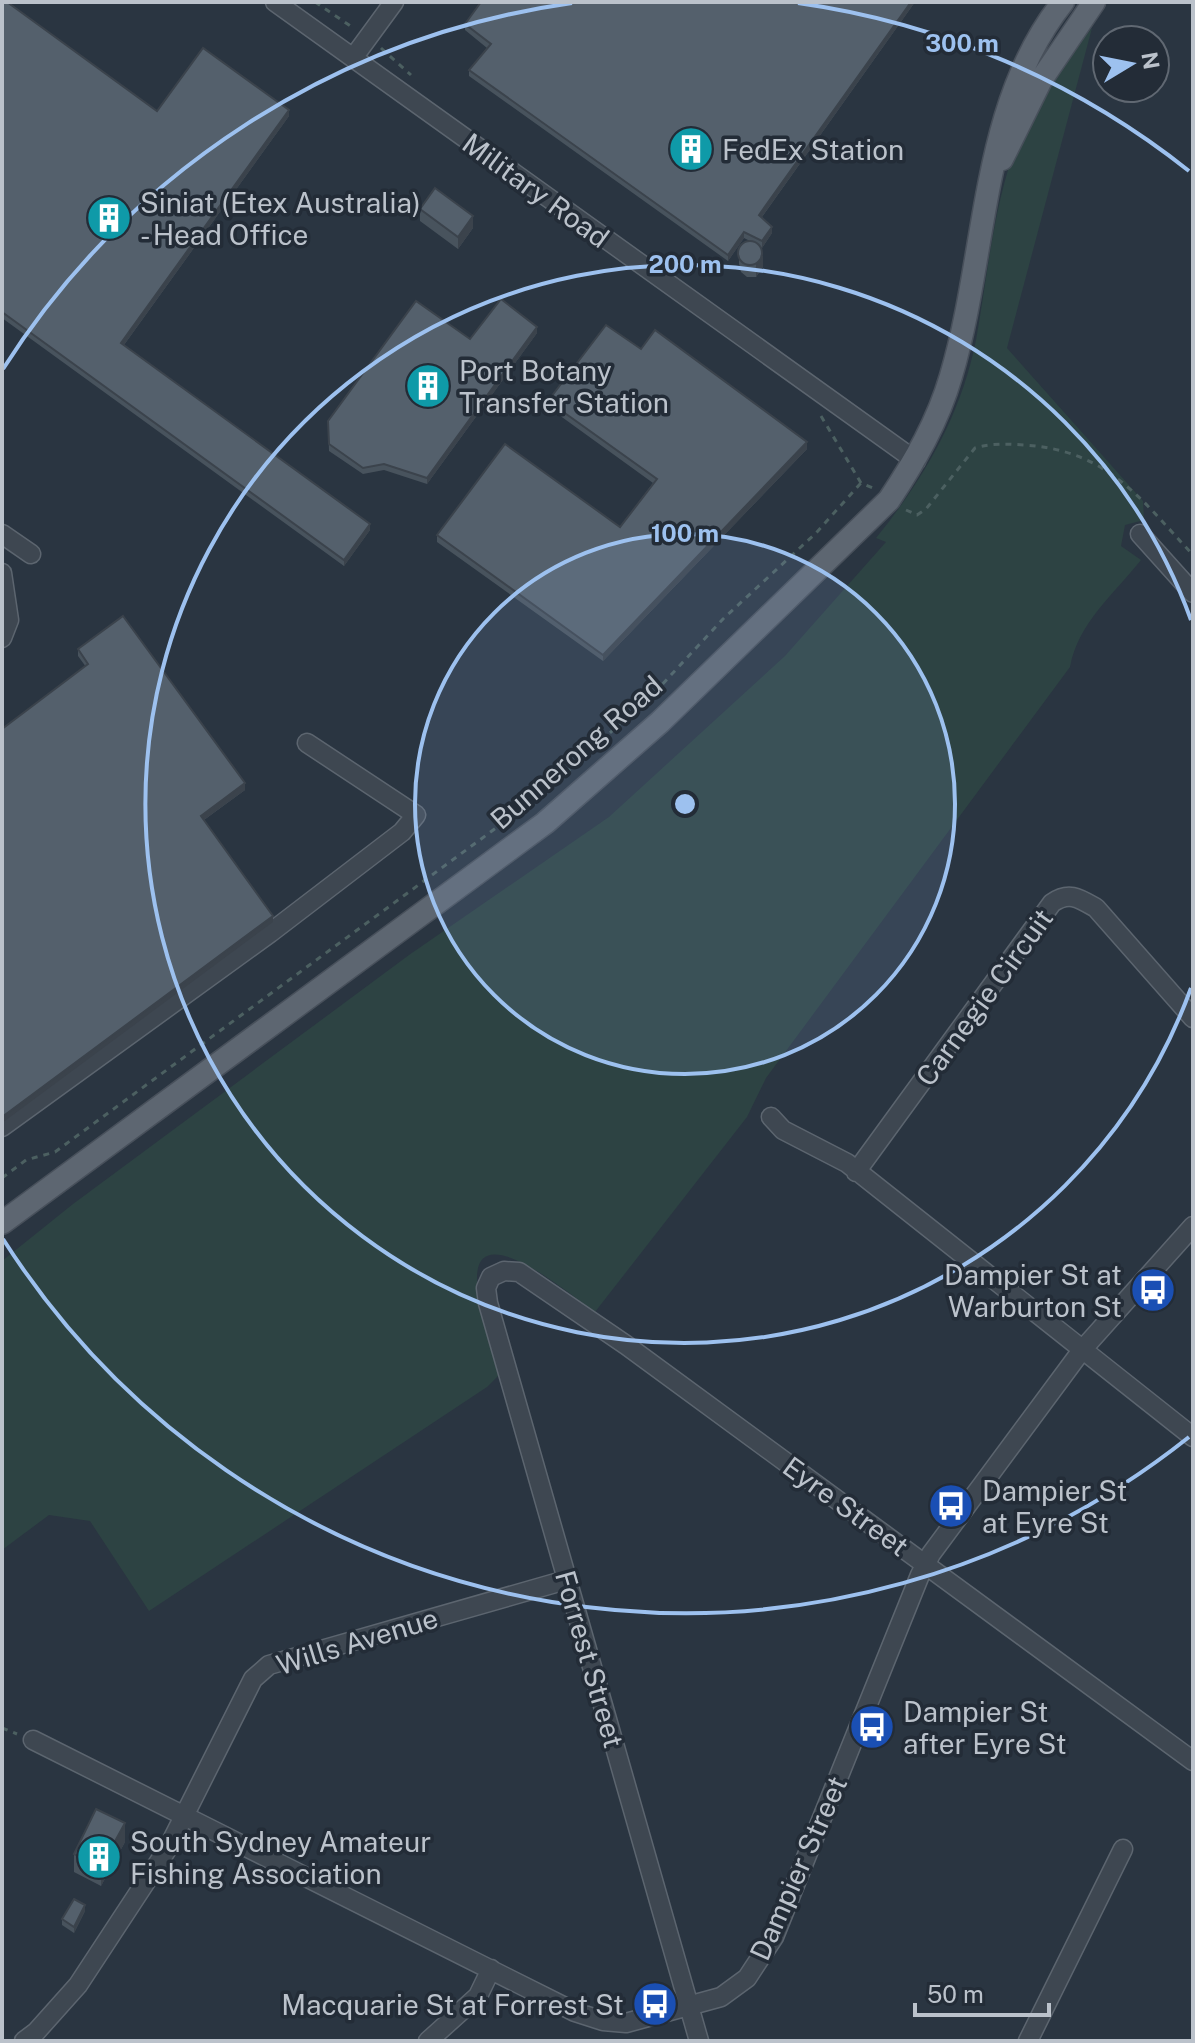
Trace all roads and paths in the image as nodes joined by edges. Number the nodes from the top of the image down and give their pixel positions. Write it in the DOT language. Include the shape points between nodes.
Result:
graph roads {
  1 [pos="275,2"];
  2 [pos="394,2"];
  3 [pos="1052,2"];
  4 [pos="1063,2"];
  5 [pos="1094,2"];
  6 [pos="1040,30"];
  7 [pos="353,58"];
  8 [pos="993,177"];
  9 [pos="916,461"];
  10 [pos="889,500"];
  11 [pos="2,534"];
  12 [pos="1140,534"];
  13 [pos="31,554"];
  14 [pos="1193,555"];
  15 [pos="2,573"];
  16 [pos="1193,593"];
  17 [pos="2,634"];
  18 [pos="307,743"];
  19 [pos="1193,1018"];
  20 [pos="771,1117"];
  21 [pos="2,1127"];
  22 [pos="856,1172"];
  23 [pos="2,1178"];
  24 [pos="2,1223"];
  25 [pos="1193,1226"];
  26 [pos="491,1277"];
  27 [pos="1082,1350"];
  28 [pos="1193,1437"];
  29 [pos="926,1564"];
  30 [pos="566,1580"];
  31 [pos="33,1740"];
  32 [pos="1193,1761"];
  33 [pos="183,1817"];
  34 [pos="1123,1849"];
  35 [pos="491,1969"];
  36 [pos="690,2007"];
  37 [pos="24,2041"];
  38 [pos="428,2041"];
  39 [pos="699,2041"];
  40 [pos="1028,2041"];
  1 -- 7 [label="street, Military Road"];
  2 -- 7 [label="street"];
  3 -- 6 [label="main road"];
  4 -- 6 [label="main road, Bunnerong Road"];
  5 -- 8 [label="main road, Bunnerong Road" via="1041,80"];
  6 -- 8 [label="main road, Bunnerong Road" via="1007,106"];
  7 -- 9 [label="street, Military Road"];
  8 -- 9 [label="main road, Bunnerong Road" via="951,376"];
  9 -- 10 [label="main road, Bunnerong Road"];
  10 -- 14 [label="path" via="917,515 975,448 1043,446 1103,465"];
  10 -- 23 [label="path" via="861,483 658,689 545,792 55,1152 26,1160"];
  10 -- 24 [label="main road, Bunnerong Road" via="660,722 545,823"];
  11 -- 13 [label="street"];
  12 -- 16 [label="street"];
  15 -- 17 [label="street" via="9,620"];
  18 -- 21 [label="street" via="416,815 402,832 270,933"];
  19 -- 22 [label="street, Carnegie Circuit" via="1096,908 1063,895 1052,903"];
  20 -- 22 [label="street" via="783,1130"];
  22 -- 27 [label="street"];
  25 -- 27 [label="street, Dampier Street"];
  26 -- 29 [label="street, Eyre Street" via="519,1272"];
  26 -- 30 [label="street, Forrest Street" via="488,1303"];
  27 -- 28 [label="street"];
  27 -- 29 [label="street, Dampier Street"];
  29 -- 32 [label="street, Eyre Street"];
  29 -- 36 [label="street, Dampier Street" via="774,1937 760,1963 732,1990"];
  30 -- 33 [label="street, Wills Avenue" via="269,1665 253,1679"];
  30 -- 36 [label="street, Forrest Street"];
  31 -- 33 [label="street, Dampier Street"];
  33 -- 35 [label="street, Dampier Street"];
  33 -- 37 [label="street, Wills Avenue" via="78,1985"];
  34 -- 40 [label="street"];
  35 -- 36 [label="street, Dampier Street" via="603,2021 640,2021"];
  35 -- 38 [label="street" via="478,1996"];
  36 -- 39 [label="street, Forrest Street"];
}
